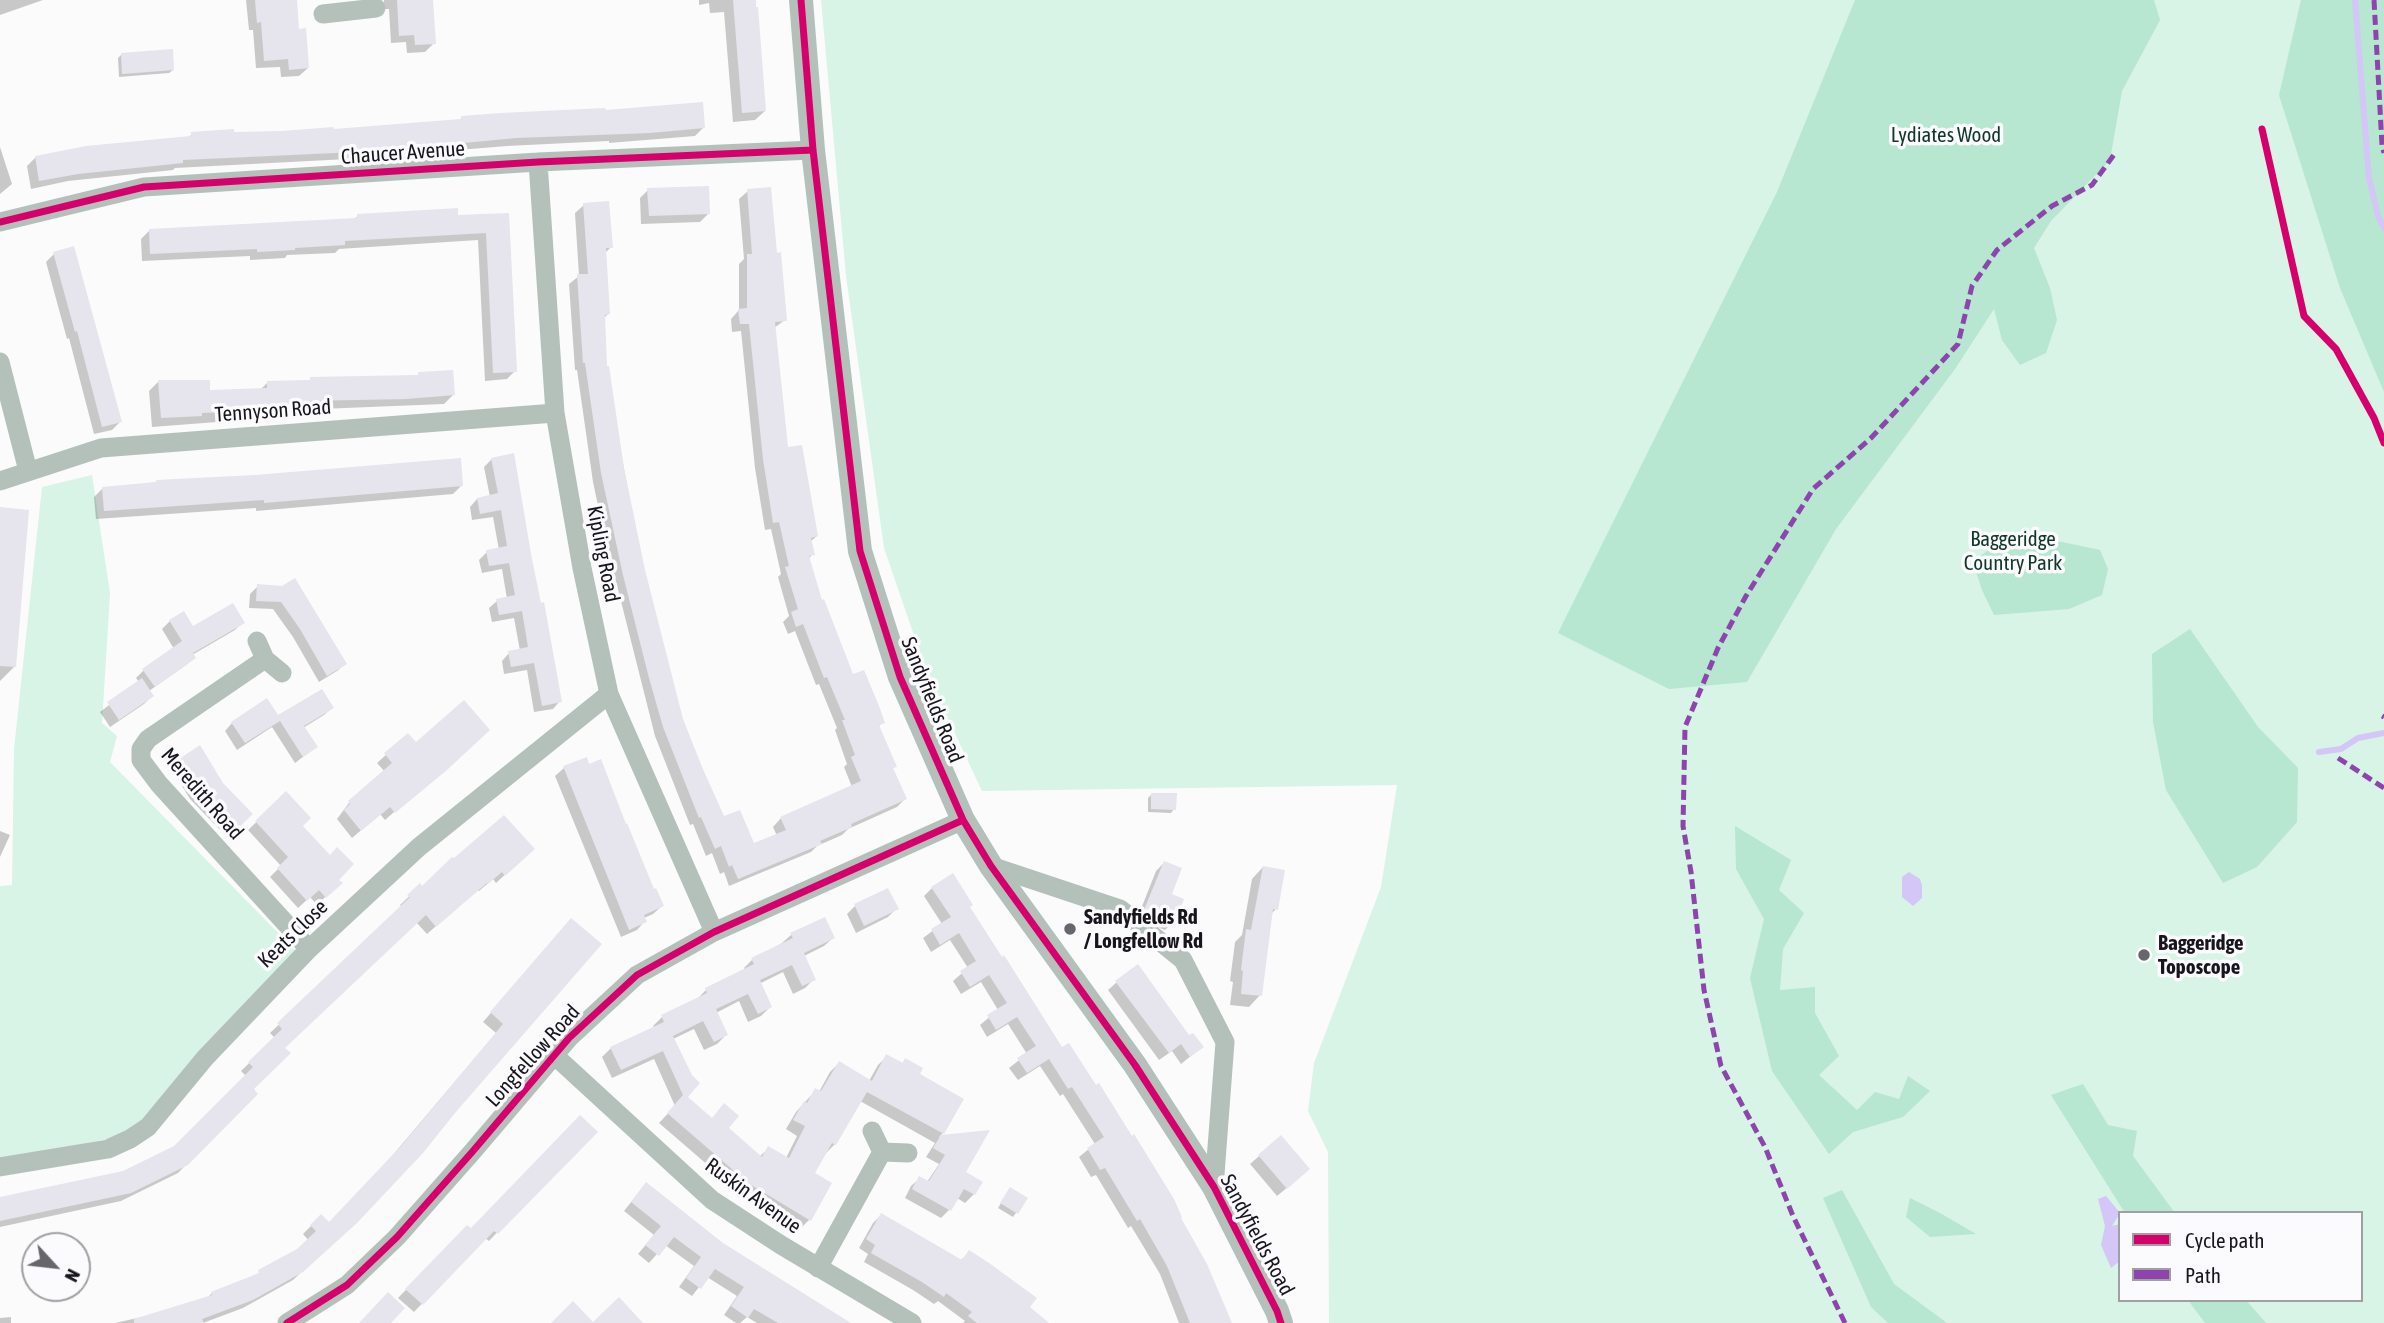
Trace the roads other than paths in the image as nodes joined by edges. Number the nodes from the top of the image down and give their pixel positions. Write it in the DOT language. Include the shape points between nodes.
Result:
graph roads {
  1 [pos="801,0"];
  2 [pos="349,5"];
  3 [pos="376,8"];
  4 [pos="323,14"];
  5 [pos="813,150"];
  6 [pos="538,162"];
  7 [pos="0,222"];
  8 [pos="0,362"];
  9 [pos="555,413"];
  10 [pos="28,471"];
  11 [pos="0,481"];
  12 [pos="282,673"];
  13 [pos="609,694"];
  14 [pos="963,820"];
  15 [pos="990,866"];
  16 [pos="714,932"];
  17 [pos="309,949"];
  18 [pos="554,1055"];
  19 [pos="872,1131"];
  20 [pos="882,1152"];
  21 [pos="908,1153"];
  22 [pos="0,1167"];
  23 [pos="1214,1187"];
  24 [pos="818,1268"];
  25 [pos="287,1323"];
  26 [pos="912,1323"];
  27 [pos="1281,1323"];
  1 -- 5 [label="street, Sandyfields Road"];
  2 -- 3 [label="street"];
  2 -- 4 [label="street"];
  5 -- 6 [label="street, Chaucer Avenue"];
  5 -- 14 [label="street, Sandyfields Road" via="860,551 900,677"];
  6 -- 7 [label="street, Chaucer Avenue" via="144,187"];
  6 -- 9 [label="street, Kipling Road"];
  8 -- 10 [label="street"];
  9 -- 10 [label="street, Tennyson Road" via="100,448"];
  9 -- 13 [label="street, Kipling Road"];
  10 -- 11 [label="street, Tennyson Road"];
  12 -- 17 [label="street, Meredith Road" via="261,650 148,739 141,760"];
  13 -- 16 [label="street, Kipling Road"];
  13 -- 17 [label="street, Keats Close" via="419,847"];
  14 -- 15 [label="street, Sandyfields Road"];
  14 -- 16 [label="street, Longfellow Road"];
  15 -- 23 [label="street, Sandyfields Road" via="1135,1065"];
  15 -- 23 [label="street" via="1120,909 1183,960 1225,1042"];
  16 -- 18 [label="street, Longfellow Road" via="637,975"];
  17 -- 22 [label="street, Keats Close" via="205,1058 148,1127 108,1149"];
  18 -- 24 [label="street, Ruskin Avenue" via="712,1200"];
  18 -- 25 [label="street, Longfellow Road" via="397,1237 347,1285"];
  19 -- 20 [label="street"];
  20 -- 21 [label="street"];
  20 -- 24 [label="street"];
  23 -- 27 [label="street, Sandyfields Road"];
  24 -- 26 [label="street, Ruskin Avenue"];
}
